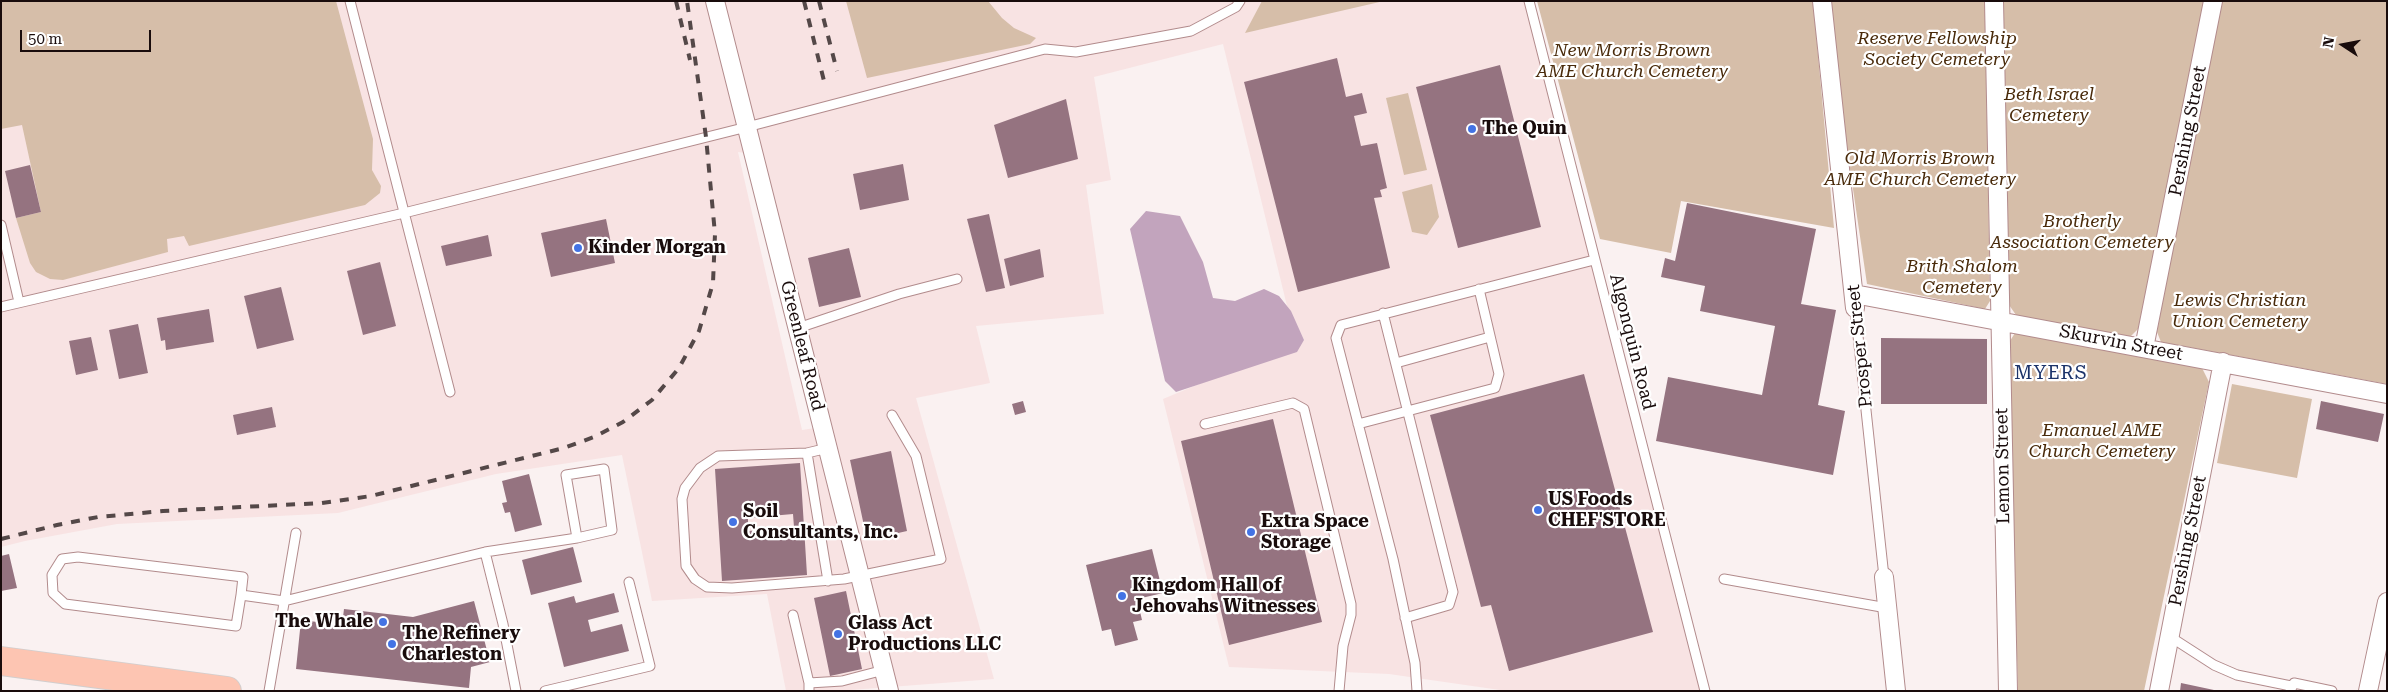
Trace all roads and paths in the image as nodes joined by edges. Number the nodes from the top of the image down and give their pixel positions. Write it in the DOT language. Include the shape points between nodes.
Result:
graph roads {
  1 [pos="350,1"];
  2 [pos="715,1"];
  3 [pos="1240,1"];
  4 [pos="1529,1"];
  5 [pos="1822,1"];
  6 [pos="1994,1"];
  7 [pos="2213,1"];
  8 [pos="747,127"];
  9 [pos="404,213"];
  10 [pos="1,225"];
  11 [pos="1594,260"];
  12 [pos="957,279"];
  13 [pos="1480,289"];
  14 [pos="1855,301"];
  15 [pos="19,302"];
  16 [pos="1,307"];
  17 [pos="1383,313"];
  18 [pos="2000,320"];
  19 [pos="798,328"];
  20 [pos="1490,337"];
  21 [pos="2144,348"];
  22 [pos="2223,362"];
  23 [pos="1396,363"];
  24 [pos="450,392"];
  25 [pos="2387,394"];
  26 [pos="1408,411"];
  27 [pos="892,415"];
  28 [pos="1205,424"];
  29 [pos="1358,424"];
  30 [pos="828,448"];
  31 [pos="807,453"];
  32 [pos="296,533"];
  33 [pos="577,538"];
  34 [pos="485,552"];
  35 [pos="860,576"];
  36 [pos="1884,577"];
  37 [pos="1724,579"];
  38 [pos="828,581"];
  39 [pos="629,582"];
  40 [pos="242,595"];
  41 [pos="284,601"];
  42 [pos="2387,602"];
  43 [pos="1887,608"];
  44 [pos="793,616"];
  45 [pos="1405,618"];
  46 [pos="2169,636"];
  47 [pos="1,662"];
  48 [pos="884,670"];
  49 [pos="809,687"];
  50 [pos="177,688"];
  51 [pos="2290,688"];
  52 [pos="226,691"];
  53 [pos="269,691"];
  54 [pos="516,691"];
  55 [pos="545,691"];
  56 [pos="889,691"];
  57 [pos="1339,691"];
  58 [pos="1418,691"];
  59 [pos="1705,691"];
  60 [pos="1896,691"];
  61 [pos="2008,691"];
  62 [pos="2159,691"];
  63 [pos="2332,691"];
  64 [pos="2368,691"];
  1 -- 9 [label="lane"];
  2 -- 8 [label="street, Greenleaf Road"];
  3 -- 8 [label="lane" via="1236,7 1191,31 1076,52 1045,49"];
  4 -- 11 [label="lane, Algonquin Road"];
  5 -- 14 [label="street, Prosper Street"];
  6 -- 18 [label="street, Lemon Street"];
  7 -- 21 [label="street, Pershing Street"];
  8 -- 9 [label="lane"];
  8 -- 19 [label="street, Greenleaf Road"];
  9 -- 15 [label="lane"];
  9 -- 24 [label="lane"];
  10 -- 15 [label="lane"];
  11 -- 13 [label="lane"];
  11 -- 59 [label="lane, Algonquin Road"];
  12 -- 19 [label="lane" via="899,294"];
  13 -- 17 [label="lane"];
  13 -- 20 [label="lane"];
  14 -- 18 [label="street, Skurvin Street"];
  14 -- 36 [label="lane, Prosper Street"];
  15 -- 16 [label="lane"];
  17 -- 23 [label="lane"];
  17 -- 29 [label="lane" via="1341,326 1336,338"];
  18 -- 21 [label="street, Skurvin Street"];
  18 -- 61 [label="street, Lemon Street"];
  19 -- 30 [label="street, Greenleaf Road"];
  20 -- 23 [label="lane"];
  20 -- 26 [label="lane" via="1499,374 1495,388"];
  21 -- 22 [label="street, Skurvin Street"];
  22 -- 25 [label="street, Skurvin Street"];
  22 -- 46 [label="street, Pershing Street"];
  23 -- 26 [label="lane"];
  26 -- 29 [label="lane"];
  26 -- 45 [label="lane" via="1453,592 1449,605"];
  27 -- 35 [label="lane" via="916,456 941,559"];
  28 -- 57 [label="lane" via="1293,403 1304,410 1351,604 1342,646"];
  29 -- 45 [label="lane"];
  30 -- 31 [label="lane"];
  30 -- 35 [label="street, Greenleaf Road"];
  31 -- 38 [label="lane"];
  31 -- 38 [label="lane" via="718,456 700,468 685,488 682,499 686,566 695,579 707,587"];
  32 -- 41 [label="lane"];
  33 -- 33 [label="lane" via="566,475 604,469 612,530"];
  33 -- 34 [label="lane"];
  34 -- 41 [label="lane"];
  34 -- 54 [label="lane"];
  35 -- 38 [label="lane"];
  35 -- 48 [label="street, Greenleaf Road"];
  36 -- 43 [label="street, Prosper Street"];
  37 -- 43 [label="lane"];
  39 -- 55 [label="lane" via="650,666"];
  40 -- 40 [label="lane" via="236,626 64,604 53,593 52,575 62,559 78,557 243,577"];
  40 -- 41 [label="lane"];
  41 -- 53 [label="lane"];
  42 -- 64 [label="street"];
  43 -- 60 [label="street, Prosper Street"];
  44 -- 49 [label="lane"];
  45 -- 58 [label="lane"];
  46 -- 51 [label="lane" via="2214,665 2237,675"];
  46 -- 62 [label="street, Pershing Street"];
  47 -- 50 [label="main road"];
  48 -- 49 [label="lane"];
  48 -- 56 [label="street, Greenleaf Road"];
  50 -- 52 [label="main road"];
  51 -- 63 [label="lane" via="2294,683"];
}
